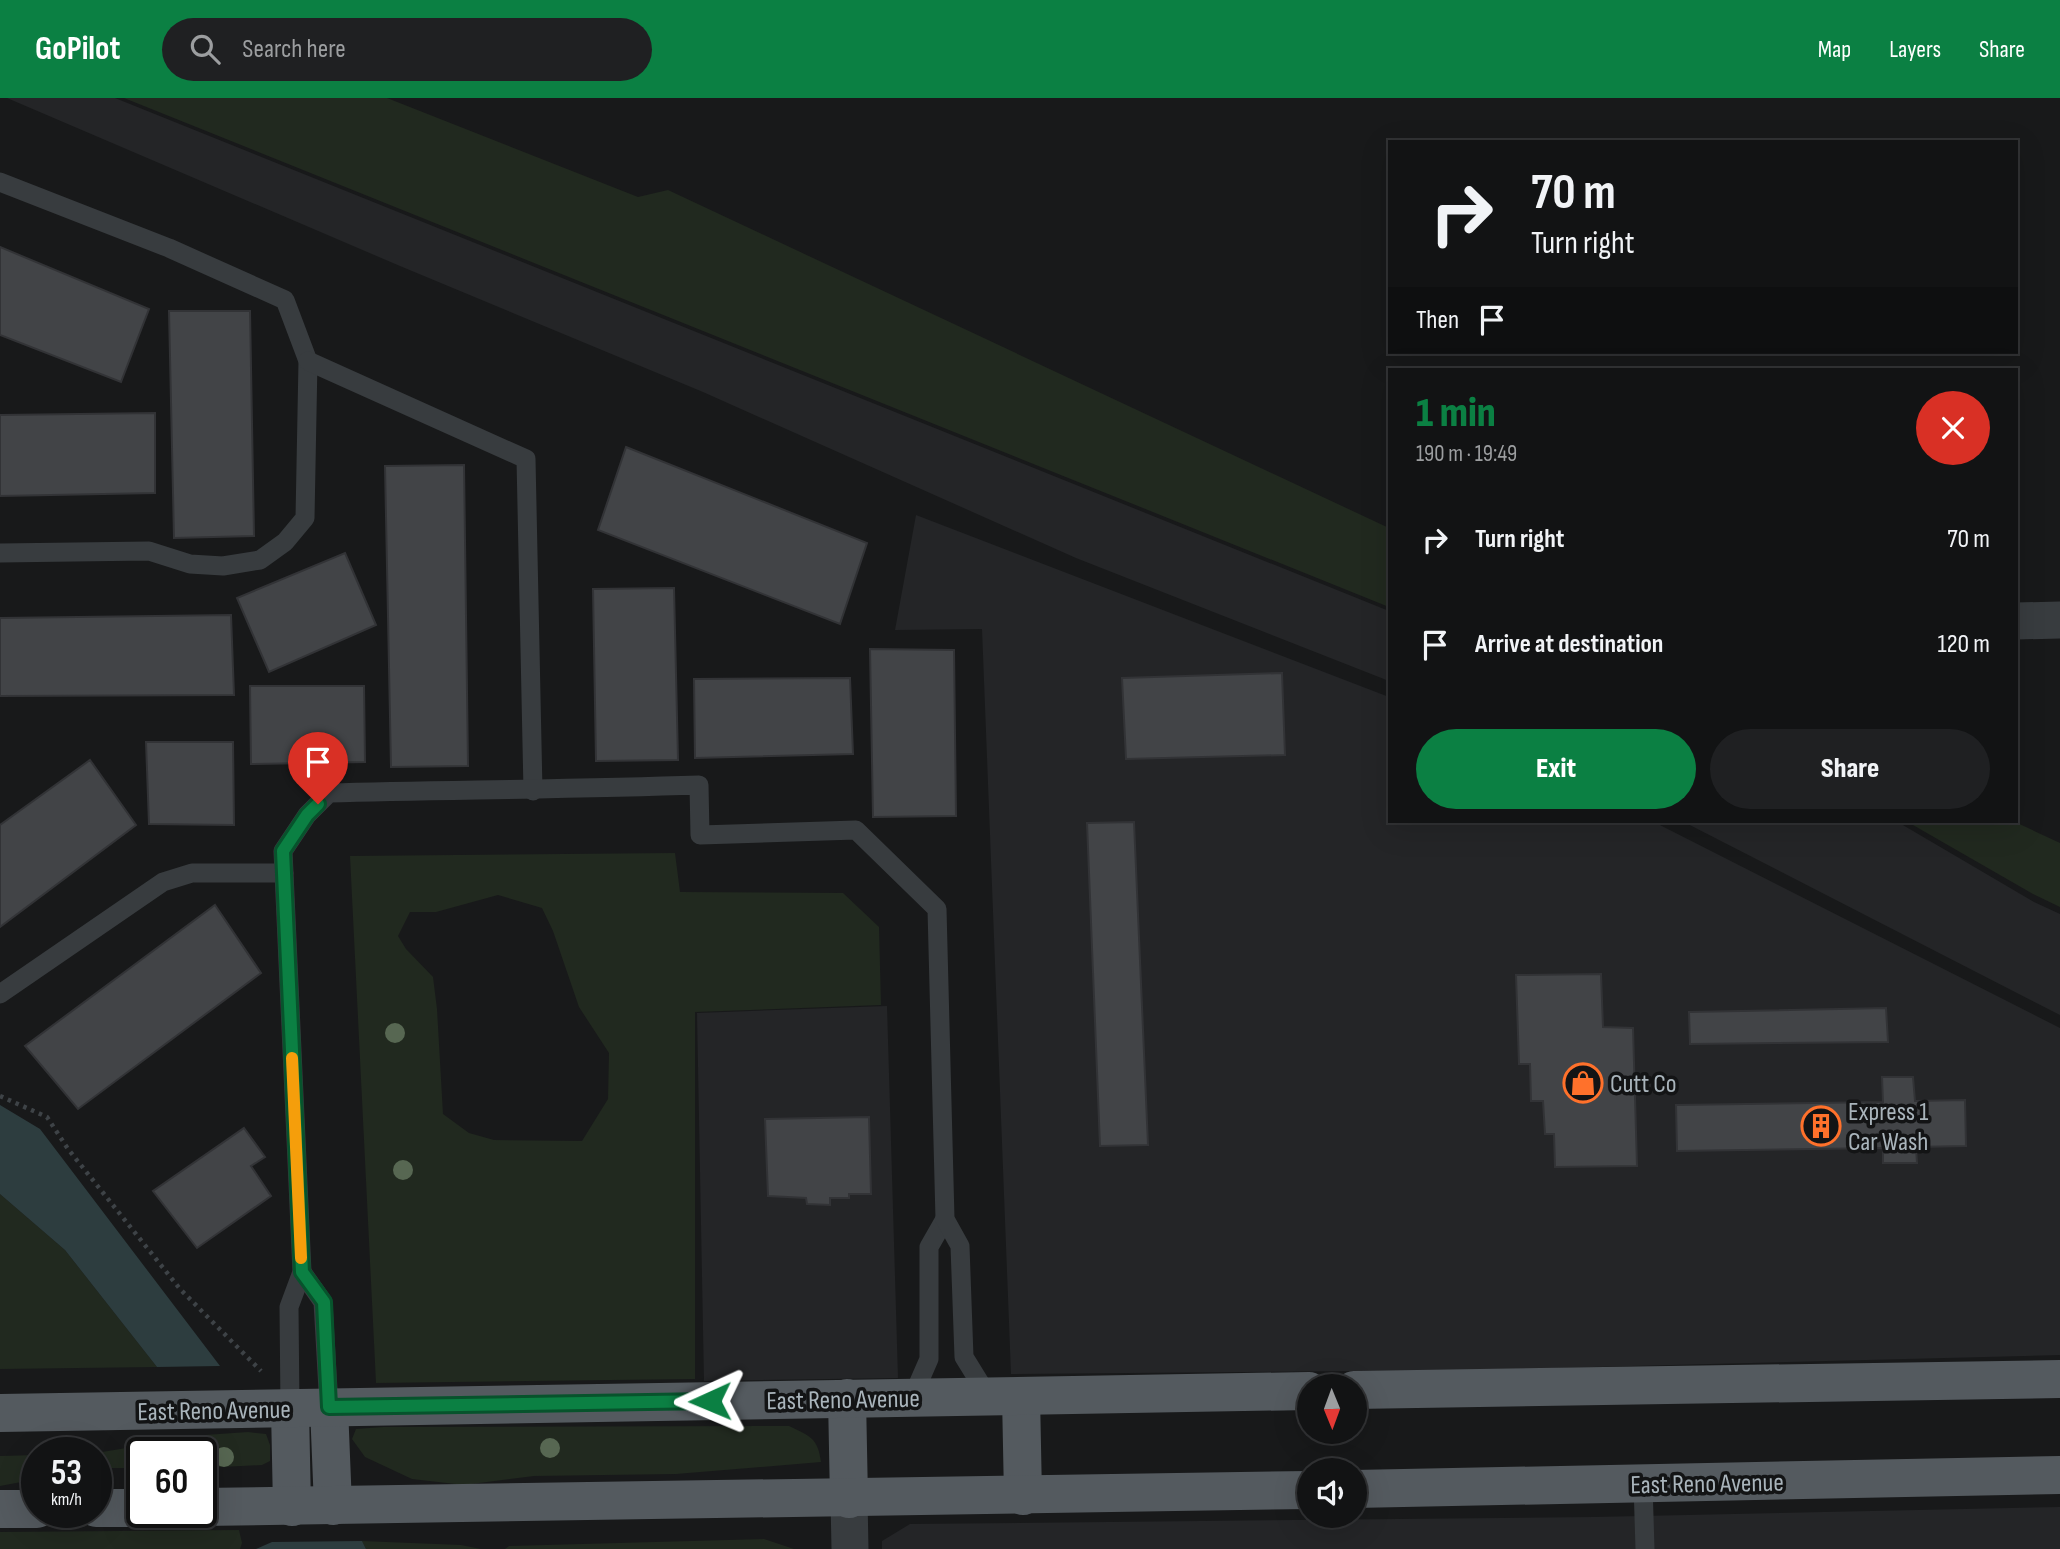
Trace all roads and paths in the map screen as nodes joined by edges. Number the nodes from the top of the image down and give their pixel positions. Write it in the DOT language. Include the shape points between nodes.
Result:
graph roads {
  1 [pos="0,182"];
  2 [pos="308,361"];
  3 [pos="0,553"];
  4 [pos="2060,620"];
  5 [pos="2018,621"];
  6 [pos="533,791"];
  7 [pos="284,873"];
  8 [pos="0,994"];
  9 [pos="0,1096"];
  10 [pos="945,1219"];
  11 [pos="302,1272"];
  12 [pos="255,1378"];
  13 [pos="2060,1379"];
  14 [pos="1367,1390"];
  15 [pos="1297,1391"];
  16 [pos="1004,1396"];
  17 [pos="847,1398"];
  18 [pos="912,1398"];
  19 [pos="329,1407"];
  20 [pos="290,1409"];
  21 [pos="0,1413"];
  22 [pos="2060,1475"];
  23 [pos="1643,1484"];
  24 [pos="1367,1489"];
  25 [pos="1297,1490"];
  26 [pos="1023,1496"];
  27 [pos="849,1499"];
  28 [pos="333,1506"];
  29 [pos="217,1507"];
  30 [pos="292,1507"];
  31 [pos="0,1509"];
  32 [pos="21,1509"];
  33 [pos="850,1549"];
  34 [pos="1645,1549"];
  1 -- 2 [label="lane" via="169,248 285,300"];
  2 -- 3 [label="lane" via="305,518 285,542 260,560 223,566 190,564 149,551"];
  2 -- 6 [label="lane" via="526,459"];
  4 -- 5 [label="street"];
  6 -- 7 [label="lane" via="329,793 307,815 283,851"];
  6 -- 10 [label="lane" via="699,785 700,835 856,830 937,909"];
  7 -- 8 [label="lane" via="192,873 163,882"];
  7 -- 11 [label="lane"];
  9 -- 12 [label="path" via="47,1117 180,1289 267,1376"];
  10 -- 16 [label="lane" via="960,1246 964,1357"];
  10 -- 18 [label="lane" via="929,1247 929,1359"];
  11 -- 19 [label="lane" via="324,1302"];
  11 -- 20 [label="lane" via="289,1307"];
  13 -- 14 [label="main road"];
  15 -- 16 [label="main road, East Reno Avenue"];
  16 -- 18 [label="main road, East Reno Avenue"];
  16 -- 26 [label="main road"];
  17 -- 18 [label="main road, East Reno Avenue"];
  17 -- 19 [label="main road, East Reno Avenue"];
  17 -- 27 [label="main road"];
  19 -- 20 [label="main road, East Reno Avenue"];
  19 -- 28 [label="main road"];
  20 -- 21 [label="main road, East Reno Avenue"];
  20 -- 30 [label="main road"];
  22 -- 23 [label="main road, East Reno Avenue"];
  23 -- 24 [label="main road, East Reno Avenue"];
  23 -- 34 [label="lane"];
  25 -- 26 [label="main road"];
  26 -- 27 [label="main road"];
  27 -- 28 [label="main road"];
  27 -- 33 [label="street"];
  28 -- 30 [label="main road"];
  29 -- 30 [label="main road"];
  31 -- 32 [label="main road"];
}
